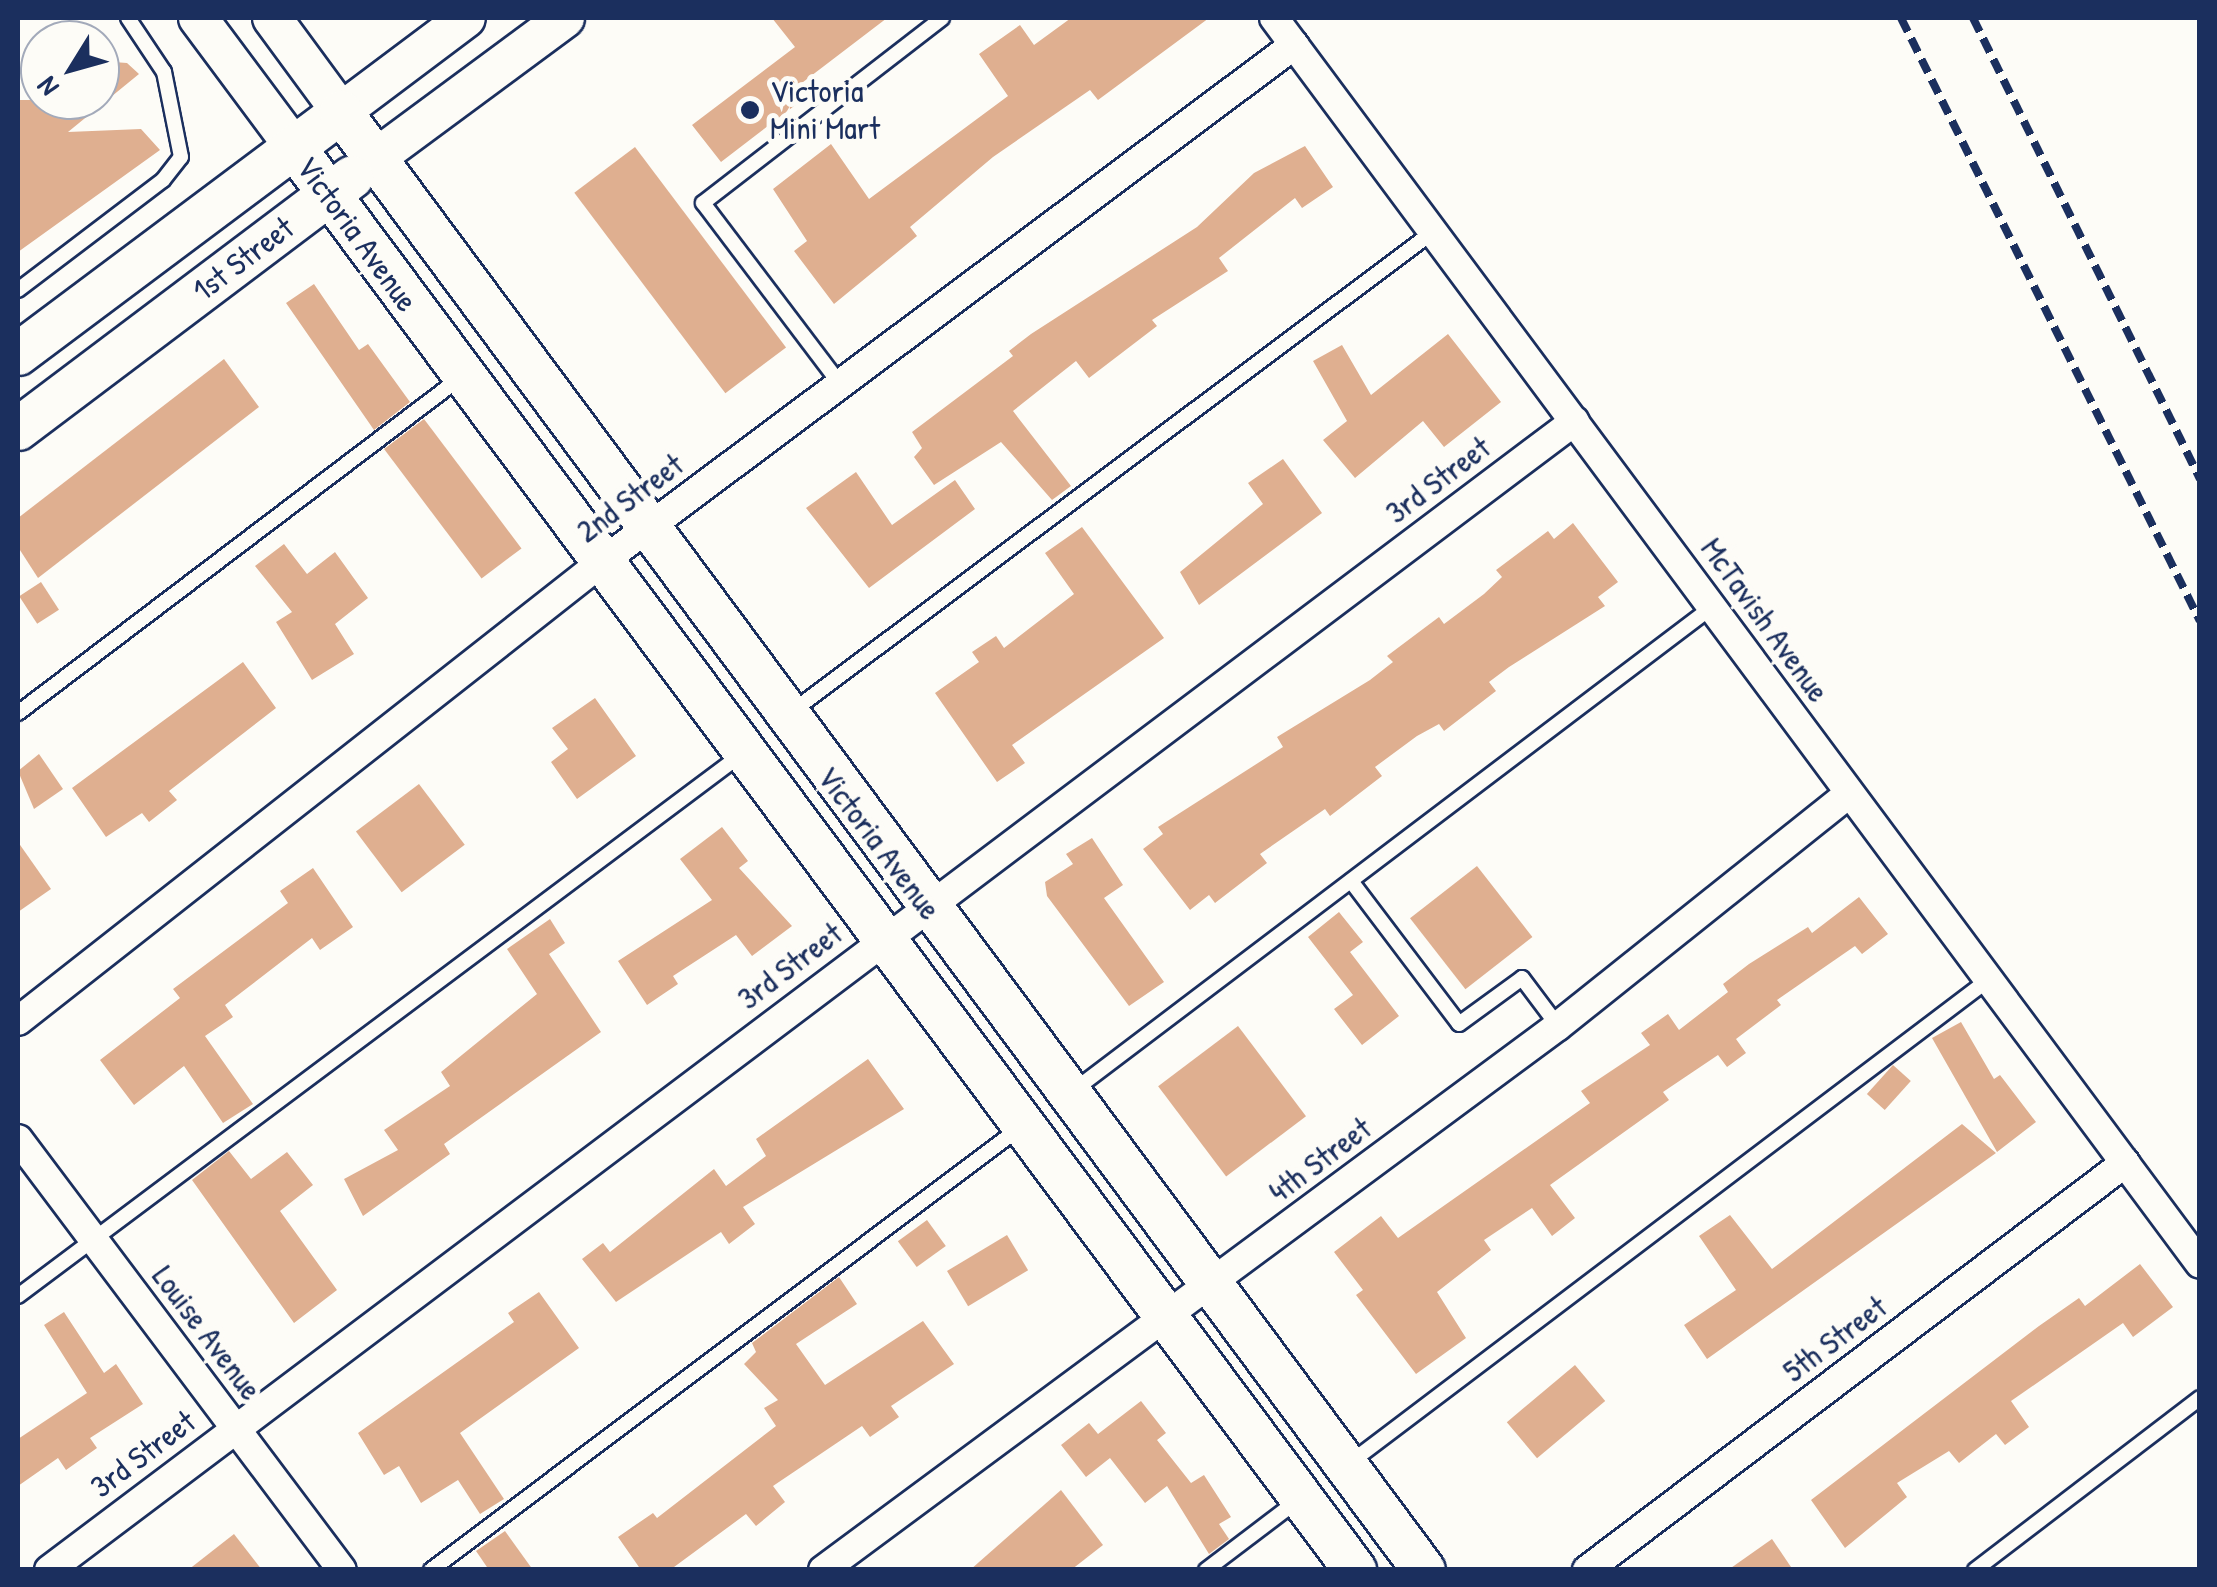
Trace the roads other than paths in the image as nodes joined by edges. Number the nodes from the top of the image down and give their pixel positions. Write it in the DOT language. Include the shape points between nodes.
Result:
graph roads {
  1 [pos="128,18"];
  2 [pos="198,18"];
  3 [pos="272,18"];
  4 [pos="466,18"];
  5 [pos="565,18"];
  6 [pos="942,18"];
  7 [pos="1274,18"];
  8 [pos="1294,45"];
  9 [pos="341,112"];
  10 [pos="294,147"];
  11 [pos="376,158"];
  12 [pos="328,194"];
  13 [pos="1434,231"];
  14 [pos="18,290"];
  15 [pos="18,354"];
  16 [pos="463,376"];
  17 [pos="840,384"];
  18 [pos="1575,421"];
  19 [pos="18,430"];
  20 [pos="650,527"];
  21 [pos="602,562"];
  22 [pos="1712,606"];
  23 [pos="18,712"];
  24 [pos="785,716"];
  25 [pos="747,750"];
  26 [pos="1849,794"];
  27 [pos="1351,881"];
  28 [pos="926,906"];
  29 [pos="882,940"];
  30 [pos="1988,980"];
  31 [pos="18,1021"];
  32 [pos="1558,1026"];
  33 [pos="1068,1094"];
  34 [pos="1022,1127"];
  35 [pos="18,1139"];
  36 [pos="2125,1164"];
  37 [pos="93,1239"];
  38 [pos="2200,1264"];
  39 [pos="1212,1284"];
  40 [pos="18,1296"];
  41 [pos="1163,1317"];
  42 [pos="2200,1398"];
  43 [pos="235,1428"];
  44 [pos="1347,1465"];
  45 [pos="1301,1498"];
  46 [pos="66,1565"];
  47 [pos="342,1570"];
  48 [pos="431,1570"];
  49 [pos="824,1570"];
  50 [pos="1206,1570"];
  51 [pos="1355,1570"];
  52 [pos="1424,1570"];
  53 [pos="1587,1570"];
  54 [pos="1975,1570"];
  1 -- 14 [label="lane" via="164,72 180,157 163,180"];
  2 -- 10 [label="main road"];
  3 -- 9 [label="main road"];
  4 -- 9 [label="main road, 1st Street"];
  5 -- 11 [label="main road, 1st Street"];
  6 -- 17 [label="lane" via="703,202"];
  7 -- 8 [label="street, McTavish Avenue"];
  8 -- 13 [label="street, McTavish Avenue"];
  8 -- 17 [label="street, 2nd Street"];
  9 -- 10 [label="main road, 1st Street"];
  9 -- 11 [label="main road, Victoria Avenue"];
  10 -- 12 [label="main road, Victoria Avenue"];
  10 -- 15 [label="main road, 1st Street"];
  11 -- 12 [label="main road, 1st Street"];
  11 -- 20 [label="main road, Victoria Avenue"];
  12 -- 16 [label="main road, Victoria Avenue"];
  12 -- 19 [label="main road, 1st Street"];
  13 -- 18 [label="street, McTavish Avenue"];
  13 -- 24 [label="lane"];
  16 -- 21 [label="main road, Victoria Avenue"];
  16 -- 23 [label="lane"];
  17 -- 20 [label="street, 2nd Street"];
  18 -- 22 [label="street, McTavish Avenue"];
  18 -- 28 [label="street, 3rd Street"];
  20 -- 21 [label="street, 2nd Street"];
  20 -- 24 [label="main road, Victoria Avenue"];
  21 -- 25 [label="main road, Victoria Avenue"];
  21 -- 31 [label="street, 2nd Street"];
  22 -- 26 [label="street, McTavish Avenue"];
  22 -- 27 [label="lane"];
  24 -- 28 [label="main road, Victoria Avenue"];
  25 -- 29 [label="main road, Victoria Avenue"];
  25 -- 37 [label="lane"];
  26 -- 30 [label="street, McTavish Avenue"];
  26 -- 32 [label="street, 4th Street"];
  27 -- 32 [label="lane" via="1459,1024 1522,978"];
  27 -- 33 [label="lane"];
  28 -- 29 [label="street, 3rd Street"];
  28 -- 33 [label="main road, Victoria Avenue"];
  29 -- 34 [label="main road, Victoria Avenue"];
  29 -- 43 [label="street, 3rd Street"];
  30 -- 36 [label="street, McTavish Avenue"];
  30 -- 44 [label="lane"];
  32 -- 39 [label="street, 4th Street"];
  33 -- 39 [label="main road, Victoria Avenue"];
  34 -- 41 [label="main road, Victoria Avenue"];
  34 -- 48 [label="lane"];
  35 -- 37 [label="street, Louise Avenue"];
  36 -- 38 [label="street, McTavish Avenue"];
  36 -- 53 [label="street, 5th Street"];
  37 -- 40 [label="lane"];
  37 -- 43 [label="street, Louise Avenue"];
  39 -- 41 [label="street, 4th Street"];
  39 -- 44 [label="main road, Victoria Avenue"];
  41 -- 45 [label="main road, Victoria Avenue"];
  41 -- 49 [label="street, 4th Street"];
  42 -- 54 [label="lane"];
  43 -- 46 [label="street, 3rd Street"];
  43 -- 47 [label="street, Louise Avenue"];
  44 -- 52 [label="main road, Victoria Avenue"];
  45 -- 50 [label="lane"];
  45 -- 51 [label="main road, Victoria Avenue"];
}
